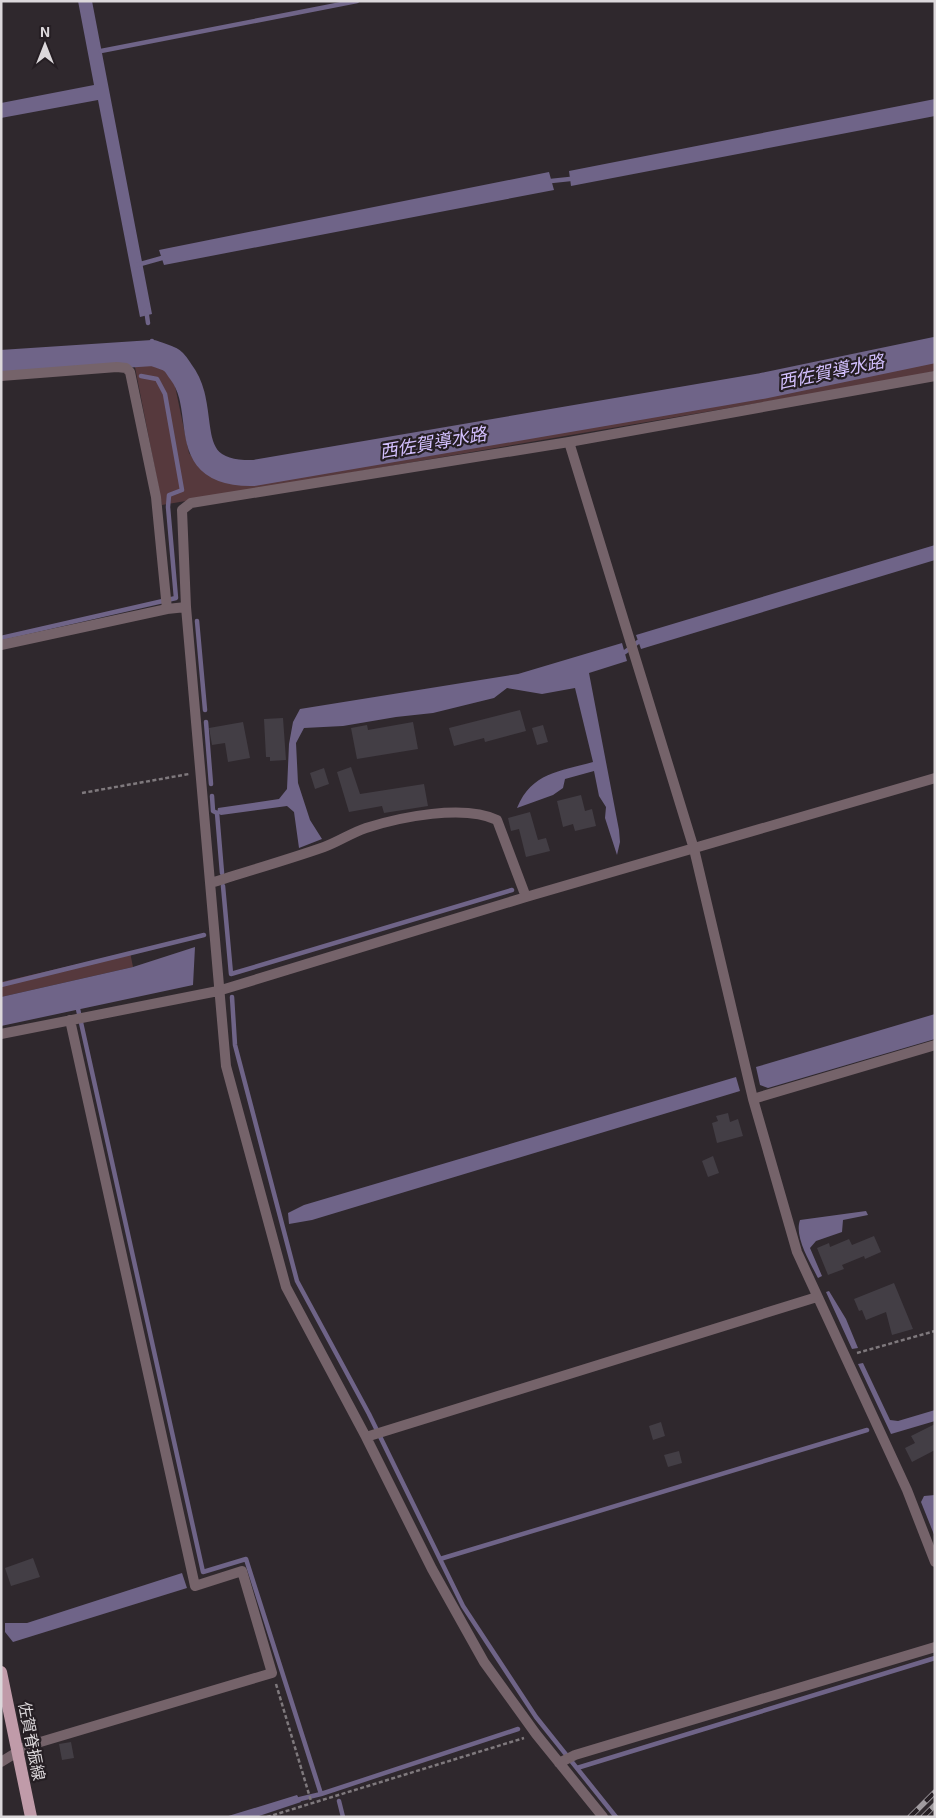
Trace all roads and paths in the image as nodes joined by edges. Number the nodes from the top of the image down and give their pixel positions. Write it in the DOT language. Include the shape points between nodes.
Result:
graph roads {
  1 [pos="1,376"];
  2 [pos="935,376"];
  3 [pos="569,442"];
  4 [pos="186,607"];
  5 [pos="167,609"];
  6 [pos="1,645"];
  7 [pos="201,772"];
  8 [pos="935,778"];
  9 [pos="82,793"];
  10 [pos="694,849"];
  11 [pos="211,883"];
  12 [pos="526,897"];
  13 [pos="218,991"];
  14 [pos="70,1020"];
  15 [pos="1,1034"];
  16 [pos="935,1045"];
  17 [pos="753,1099"];
  18 [pos="817,1297"];
  19 [pos="935,1331"];
  20 [pos="846,1356"];
  21 [pos="366,1437"];
  22 [pos="935,1562"];
  23 [pos="935,1647"];
  24 [pos="1,1672"];
  25 [pos="272,1673"];
  26 [pos="536,1734"];
  27 [pos="17,1752"];
  28 [pos="1,1762"];
  29 [pos="559,1763"];
  30 [pos="312,1802"];
  31 [pos="31,1817"];
  32 [pos="267,1817"];
  33 [pos="603,1817"];
  1 -- 5 [label="street" via="117,367 130,372 156,497"];
  2 -- 3 [label="street"];
  3 -- 4 [label="street" via="191,503 182,510"];
  3 -- 10 [label="street"];
  4 -- 5 [label="street"];
  4 -- 7 [label="street"];
  5 -- 6 [label="street"];
  7 -- 9 [label="path"];
  7 -- 11 [label="street"];
  8 -- 10 [label="street"];
  10 -- 12 [label="street"];
  10 -- 17 [label="street"];
  11 -- 12 [label="street" via="326,846 364,828 438,813 470,814 497,820"];
  11 -- 13 [label="street"];
  12 -- 13 [label="street"];
  13 -- 14 [label="street"];
  13 -- 21 [label="street" via="226,1066 286,1287"];
  14 -- 15 [label="street"];
  14 -- 25 [label="street" via="195,1586 242,1571"];
  16 -- 17 [label="street"];
  17 -- 18 [label="street" via="797,1252"];
  18 -- 20 [label="street"];
  18 -- 21 [label="street"];
  19 -- 20 [label="path"];
  20 -- 22 [label="street" via="907,1490"];
  21 -- 26 [label="street" via="484,1662"];
  23 -- 29 [label="street" via="575,1755"];
  24 -- 27 [label="main road, 佐賀脊振線"];
  25 -- 27 [label="street" via="27,1746"];
  25 -- 30 [label="path"];
  26 -- 29 [label="street"];
  26 -- 30 [label="path"];
  27 -- 28 [label="street"];
  27 -- 31 [label="main road, 佐賀脊振線"];
  29 -- 33 [label="street"];
  30 -- 32 [label="path"];
}
